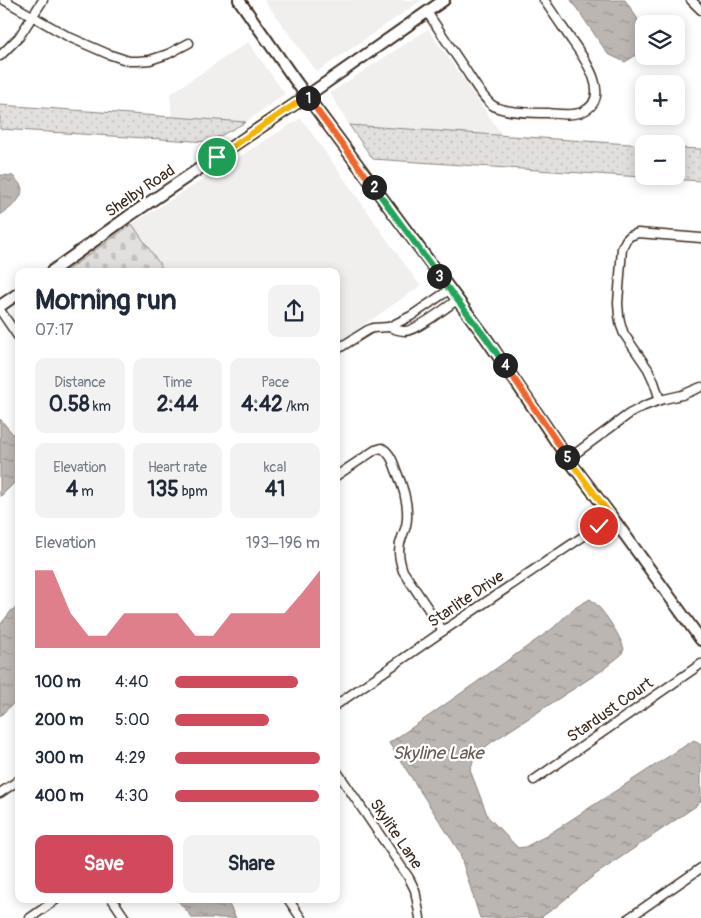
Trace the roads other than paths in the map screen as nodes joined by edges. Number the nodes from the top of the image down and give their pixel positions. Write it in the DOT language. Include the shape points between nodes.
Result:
graph roads {
  1 [pos="4,0"];
  2 [pos="43,0"];
  3 [pos="239,0"];
  4 [pos="444,0"];
  5 [pos="544,0"];
  6 [pos="691,0"];
  7 [pos="701,10"];
  8 [pos="427,12"];
  9 [pos="33,16"];
  10 [pos="189,43"];
  11 [pos="0,56"];
  12 [pos="307,96"];
  13 [pos="701,238"];
  14 [pos="58,268"];
  15 [pos="449,290"];
  16 [pos="15,296"];
  17 [pos="457,300"];
  18 [pos="0,306"];
  19 [pos="0,310"];
  20 [pos="390,327"];
  21 [pos="15,332"];
  22 [pos="340,348"];
  23 [pos="701,387"];
  24 [pos="660,400"];
  25 [pos="568,459"];
  26 [pos="340,473"];
  27 [pos="612,517"];
  28 [pos="443,630"];
  29 [pos="701,640"];
  30 [pos="701,664"];
  31 [pos="340,701"];
  32 [pos="340,776"];
  33 [pos="534,780"];
  34 [pos="15,783"];
  35 [pos="0,793"];
  36 [pos="701,868"];
  37 [pos="51,903"];
  38 [pos="115,903"];
  39 [pos="291,903"];
  40 [pos="30,918"];
  41 [pos="125,918"];
  42 [pos="301,918"];
  43 [pos="420,918"];
  44 [pos="629,918"];
  1 -- 9 [label="street"];
  2 -- 9 [label="street"];
  3 -- 12 [label="street"];
  4 -- 8 [label="street, Shelby Road"];
  5 -- 8 [label="street" via="594,78 594,102 577,114 495,107 477,87"];
  6 -- 7 [label="street"];
  8 -- 12 [label="street, Shelby Road"];
  9 -- 10 [label="street" via="69,37 130,61 150,60"];
  9 -- 11 [label="street" via="19,37"];
  12 -- 14 [label="street, Shelby Road"];
  12 -- 15 [label="street"];
  13 -- 24 [label="street" via="638,233 630,236 622,248 618,303 620,326 648,369"];
  15 -- 17 [label="street"];
  15 -- 20 [label="street"];
  16 -- 18 [label="street"];
  17 -- 20 [label="street" via="408,331"];
  17 -- 25 [label="street"];
  19 -- 21 [label="street"];
  20 -- 22 [label="street" via="368,330"];
  23 -- 24 [label="street"];
  24 -- 25 [label="street" via="629,414"];
  25 -- 27 [label="street"];
  26 -- 28 [label="street" via="375,450 382,448 391,458 406,499 407,518 399,545 400,562"];
  27 -- 28 [label="street, Starlite Drive"];
  27 -- 29 [label="street"];
  28 -- 31 [label="street, Starlite Drive"];
  30 -- 33 [label="street, Stardust Court"];
  32 -- 43 [label="street, Skylite Lane" via="409,878 415,890"];
  34 -- 35 [label="street"];
  36 -- 44 [label="street"];
  37 -- 40 [label="street"];
  38 -- 41 [label="street"];
  39 -- 42 [label="street"];
}
